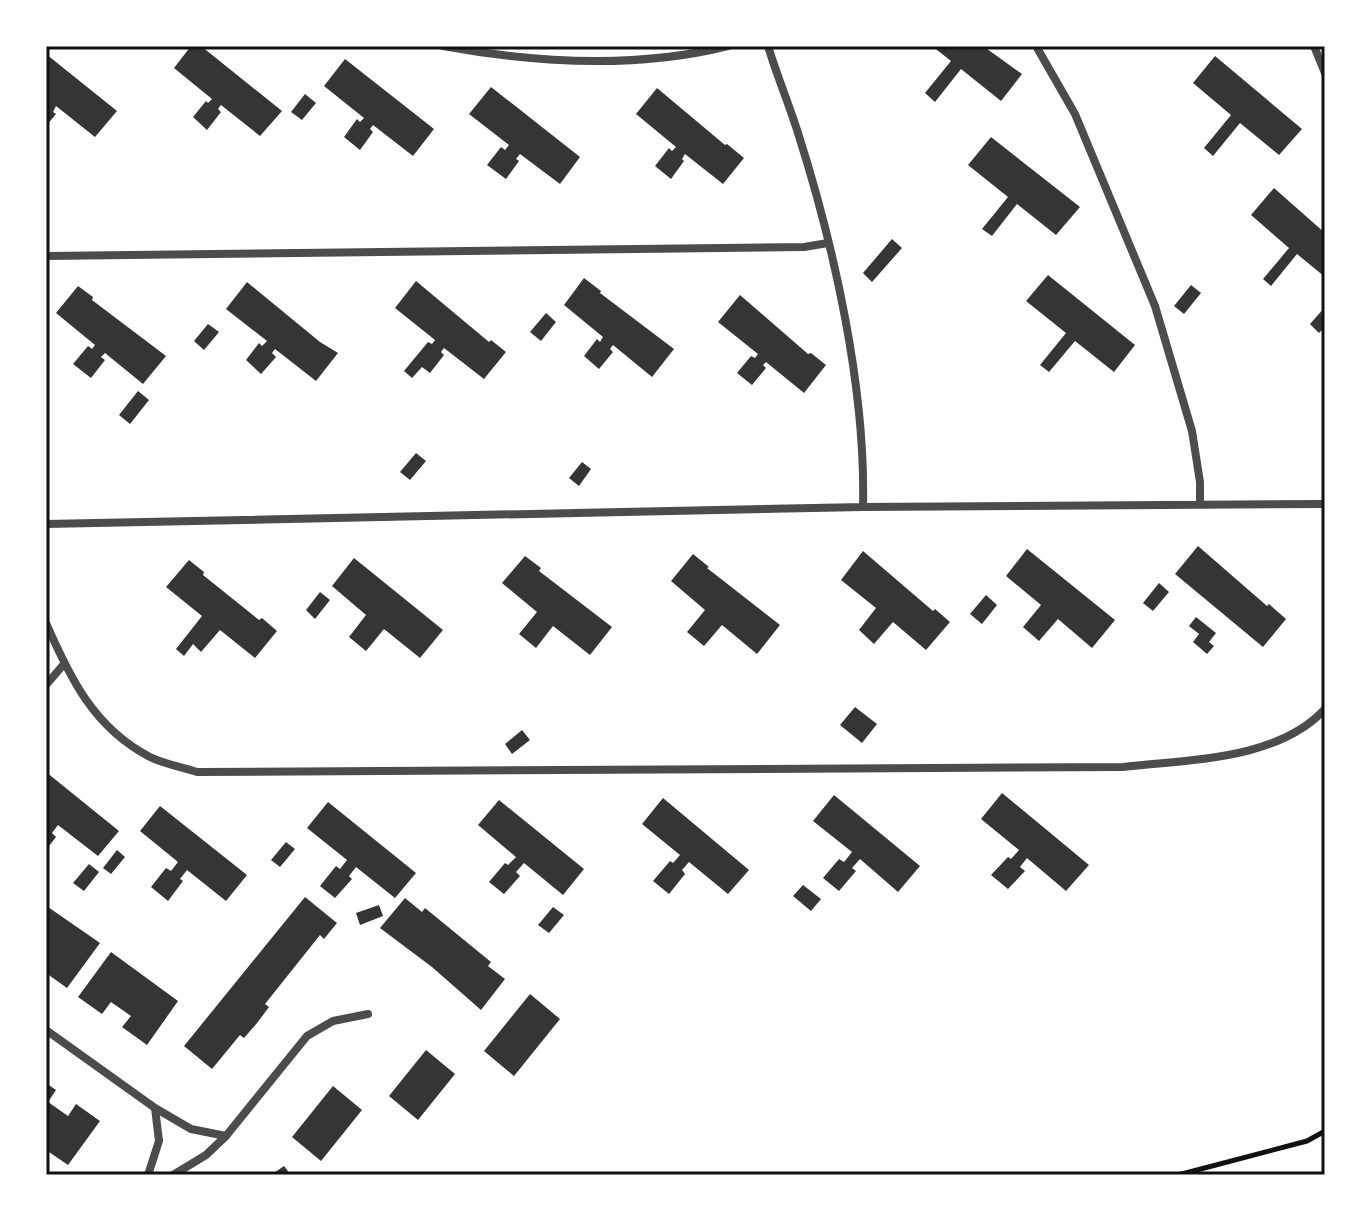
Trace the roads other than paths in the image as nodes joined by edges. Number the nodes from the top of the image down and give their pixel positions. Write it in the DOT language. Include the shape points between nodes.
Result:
graph roads {
  1 [pos="443,46"];
  2 [pos="728,46"];
  3 [pos="768,46"];
  4 [pos="1036,46"];
  5 [pos="1314,46"];
  6 [pos="1325,73"];
  7 [pos="828,243"];
  8 [pos="46,256"];
  9 [pos="1200,503"];
  10 [pos="1325,504"];
  11 [pos="863,507"];
  12 [pos="46,524"];
  13 [pos="46,623"];
  14 [pos="64,664"];
  15 [pos="46,685"];
  16 [pos="1325,709"];
  17 [pos="368,1014"];
  18 [pos="46,1030"];
  19 [pos="155,1108"];
  20 [pos="226,1136"];
  21 [pos="148,1175"];
  22 [pos="173,1175"];
  1 -- 2 [label="street" via="586,60 644,59"];
  3 -- 7 [label="street"];
  4 -- 9 [label="street" via="1075,114 1155,306 1192,431"];
  5 -- 6 [label="street"];
  7 -- 8 [label="street"];
  7 -- 11 [label="street" via="851,352"];
  9 -- 10 [label="street"];
  9 -- 11 [label="street"];
  11 -- 12 [label="street"];
  13 -- 14 [label="street"];
  14 -- 15 [label="street"];
  14 -- 16 [label="street" via="100,721 151,758 197,772 1123,767 1255,748 1291,735"];
  17 -- 20 [label="street" via="333,1021 307,1036"];
  18 -- 19 [label="street"];
  19 -- 20 [label="street" via="191,1129"];
  19 -- 21 [label="street" via="159,1141"];
  20 -- 22 [label="street"];
}
